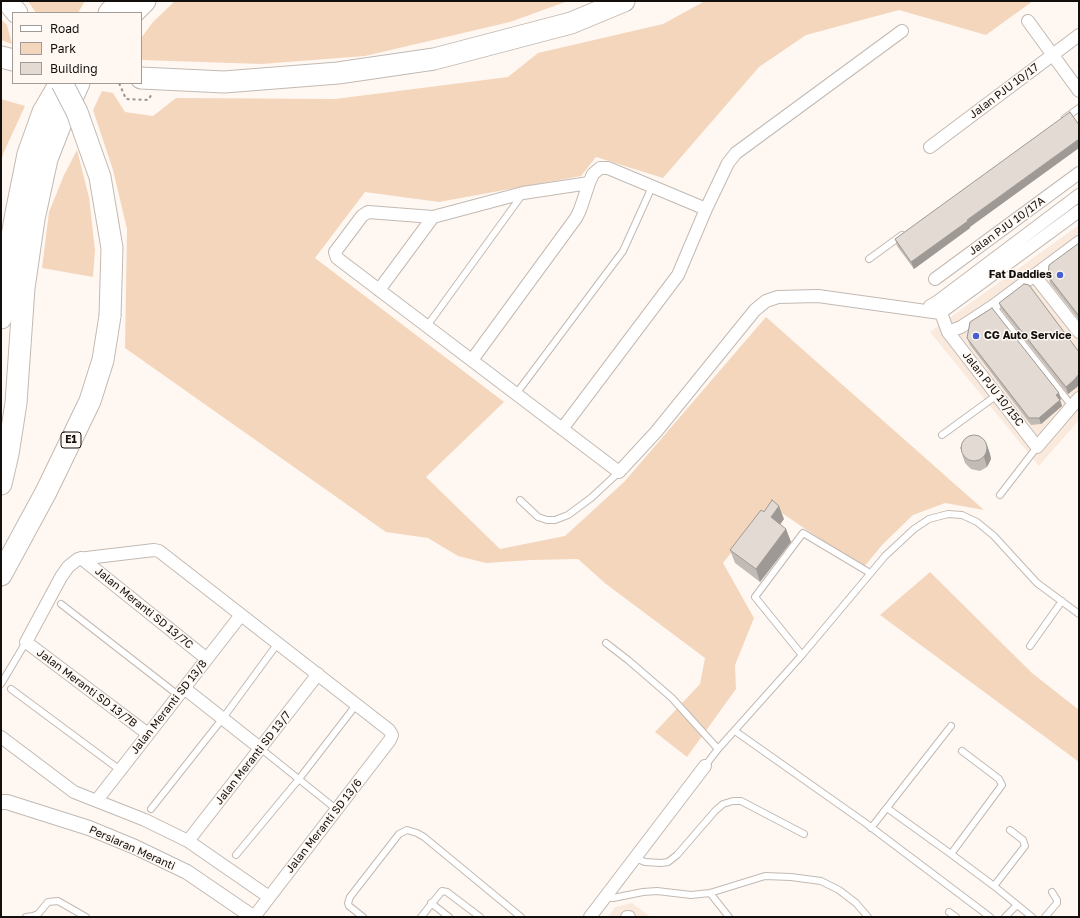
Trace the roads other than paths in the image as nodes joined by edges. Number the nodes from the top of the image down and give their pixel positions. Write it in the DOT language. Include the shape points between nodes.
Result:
graph roads {
  1 [pos="7,1"];
  2 [pos="120,1"];
  3 [pos="145,1"];
  4 [pos="624,1"];
  5 [pos="16,12"];
  6 [pos="110,12"];
  7 [pos="134,12"];
  8 [pos="1028,21"];
  9 [pos="902,31"];
  10 [pos="1079,35"];
  11 [pos="1053,54"];
  12 [pos="1,57"];
  13 [pos="12,60"];
  14 [pos="142,78"];
  15 [pos="60,84"];
  16 [pos="62,84"];
  17 [pos="80,84"];
  18 [pos="1079,91"];
  19 [pos="1079,108"];
  20 [pos="1060,122"];
  21 [pos="930,146"];
  22 [pos="1079,173"];
  23 [pos="589,183"];
  24 [pos="652,187"];
  25 [pos="523,193"];
  26 [pos="1079,195"];
  27 [pos="706,209"];
  28 [pos="1079,211"];
  29 [pos="433,217"];
  30 [pos="907,231"];
  31 [pos="1078,243"];
  32 [pos="869,259"];
  33 [pos="1034,275"];
  34 [pos="935,279"];
  35 [pos="379,290"];
  36 [pos="993,306"];
  37 [pos="938,307"];
  38 [pos="1,318"];
  39 [pos="427,326"];
  40 [pos="948,332"];
  41 [pos="1079,332"];
  42 [pos="472,360"];
  43 [pos="516,394"];
  44 [pos="997,395"];
  45 [pos="1076,402"];
  46 [pos="562,429"];
  47 [pos="942,435"];
  48 [pos="1037,447"];
  49 [pos="619,472"];
  50 [pos="1,484"];
  51 [pos="1000,495"];
  52 [pos="520,500"];
  53 [pos="81,558"];
  54 [pos="870,573"];
  55 [pos="1,575"];
  56 [pos="1062,601"];
  57 [pos="61,604"];
  58 [pos="1079,614"];
  59 [pos="241,615"];
  60 [pos="26,642"];
  61 [pos="278,643"];
  62 [pos="606,643"];
  63 [pos="1030,646"];
  64 [pos="802,655"];
  65 [pos="207,658"];
  66 [pos="318,674"];
  67 [pos="1,684"];
  68 [pos="11,689"];
  69 [pos="181,692"];
  70 [pos="356,704"];
  71 [pos="222,718"];
  72 [pos="951,726"];
  73 [pos="735,731"];
  74 [pos="148,734"];
  75 [pos="1,737"];
  76 [pos="260,748"];
  77 [pos="718,749"];
  78 [pos="962,751"];
  79 [pos="705,766"];
  80 [pos="120,770"];
  81 [pos="299,779"];
  82 [pos="97,800"];
  83 [pos="1,802"];
  84 [pos="887,808"];
  85 [pos="151,809"];
  86 [pos="336,809"];
  87 [pos="871,828"];
  88 [pos="1010,830"];
  89 [pos="804,834"];
  90 [pos="188,841"];
  91 [pos="951,854"];
  92 [pos="236,855"];
  93 [pos="634,858"];
  94 [pos="994,886"];
  95 [pos="1052,892"];
  96 [pos="710,893"];
  97 [pos="269,897"];
  98 [pos="605,897"];
  99 [pos="431,903"];
  100 [pos="1017,905"];
  101 [pos="949,912"];
  102 [pos="26,917"];
  103 [pos="86,917"];
  104 [pos="254,917"];
  105 [pos="363,917"];
  106 [pos="421,917"];
  107 [pos="449,917"];
  108 [pos="480,917"];
  109 [pos="522,917"];
  110 [pos="590,917"];
  111 [pos="729,917"];
  112 [pos="868,917"];
  113 [pos="956,917"];
  114 [pos="990,917"];
  115 [pos="1005,917"];
  116 [pos="1032,917"];
  117 [pos="1045,917"];
  1 -- 5 [label="highway"];
  2 -- 6 [label="highway"];
  3 -- 7 [label="highway"];
  4 -- 14 [label="highway" via="571,23 434,58 338,73 224,82"];
  8 -- 11 [label="street"];
  9 -- 27 [label="street" via="736,153"];
  10 -- 11 [label="street, Jalan PJU 10/17"];
  11 -- 18 [label="street"];
  11 -- 21 [label="street, Jalan PJU 10/17"];
  12 -- 13 [label="highway"];
  15 -- 38 [label="highway" via="43,112 28,154 14,221 3,288"];
  16 -- 55 [label="highway, E1, bridge" via="77,112 100,177 112,248 110,316 103,360 90,401 46,492"];
  17 -- 50 [label="highway" via="47,159 34,219 24,288 16,404"];
  19 -- 20 [label="lane"];
  22 -- 34 [label="street, Jalan PJU 10/17A"];
  23 -- 24 [label="street" via="593,174 600,168 608,168"];
  23 -- 25 [label="street"];
  23 -- 42 [label="street" via="576,218"];
  24 -- 27 [label="street"];
  24 -- 43 [label="lane" via="623,251"];
  25 -- 29 [label="street"];
  25 -- 39 [label="lane"];
  26 -- 37 [label="street"];
  27 -- 46 [label="street" via="678,275"];
  28 -- 37 [label="street"];
  29 -- 35 [label="street"];
  29 -- 35 [label="street" via="365,213 336,250 337,258"];
  30 -- 32 [label="lane"];
  31 -- 33 [label="street"];
  33 -- 36 [label="street"];
  33 -- 41 [label="street"];
  35 -- 39 [label="street"];
  36 -- 40 [label="street" via="961,327"];
  36 -- 45 [label="lane"];
  37 -- 40 [label="street, Jalan PJU 10/15C"];
  37 -- 49 [label="street" via="923,310 818,296 778,297 766,302 755,310 656,432"];
  39 -- 42 [label="street"];
  40 -- 44 [label="street, Jalan PJU 10/15C"];
  42 -- 43 [label="street"];
  43 -- 46 [label="street"];
  44 -- 47 [label="lane"];
  44 -- 48 [label="street, Jalan PJU 10/15C"];
  45 -- 48 [label="street"];
  46 -- 49 [label="street"];
  48 -- 51 [label="lane"];
  49 -- 52 [label="lane" via="591,498 568,515 555,520 538,516"];
  53 -- 59 [label="street" via="159,551"];
  53 -- 60 [label="street" via="68,567"];
  53 -- 65 [label="street, Jalan Meranti SD 13/7C"];
  54 -- 56 [label="lane" via="914,529 929,519 948,514 962,515 977,522 994,536 1037,583"];
  54 -- 64 [label="lane"];
  54 -- 64 [label="lane" via="803,533 755,597"];
  56 -- 58 [label="lane"];
  56 -- 63 [label="lane"];
  57 -- 69 [label="lane"];
  59 -- 61 [label="street"];
  59 -- 65 [label="street, Jalan Meranti SD 13/8"];
  60 -- 67 [label="lane"];
  60 -- 74 [label="street, Jalan Meranti SD 13/7B"];
  61 -- 66 [label="street"];
  61 -- 71 [label="lane"];
  62 -- 77 [label="lane" via="672,698"];
  64 -- 73 [label="lane"];
  65 -- 69 [label="street, Jalan Meranti SD 13/8"];
  66 -- 70 [label="street"];
  66 -- 76 [label="street, Jalan Meranti SD 13/7"];
  68 -- 80 [label="lane"];
  69 -- 71 [label="street"];
  69 -- 74 [label="street, Jalan Meranti SD 13/8"];
  70 -- 81 [label="lane"];
  70 -- 86 [label="street, Jalan Meranti SD 13/6" via="392,735"];
  71 -- 76 [label="street"];
  71 -- 85 [label="lane"];
  72 -- 84 [label="lane"];
  73 -- 77 [label="lane"];
  73 -- 87 [label="lane"];
  74 -- 80 [label="street, Jalan Meranti SD 13/8"];
  75 -- 82 [label="street" via="74,792"];
  76 -- 81 [label="lane"];
  76 -- 90 [label="street, Jalan Meranti SD 13/7"];
  77 -- 79 [label="lane"];
  78 -- 91 [label="lane" via="999,779 1002,785"];
  79 -- 93 [label="street"];
  80 -- 82 [label="street, Jalan Meranti SD 13/8"];
  81 -- 86 [label="lane"];
  81 -- 92 [label="lane"];
  82 -- 90 [label="street"];
  83 -- 104 [label="street, Persiaran Meranti" via="89,828 135,848 187,872"];
  84 -- 87 [label="lane"];
  84 -- 91 [label="lane"];
  86 -- 97 [label="street, Jalan Meranti SD 13/6"];
  87 -- 114 [label="lane"];
  88 -- 94 [label="lane" via="1023,840 1025,846"];
  89 -- 93 [label="lane" via="741,801 733,801 723,804 715,811 668,862 661,864"];
  90 -- 97 [label="street"];
  91 -- 94 [label="lane"];
  93 -- 98 [label="street"];
  94 -- 100 [label="lane"];
  95 -- 117 [label="lane" via="1057,903"];
  96 -- 98 [label="lane" via="691,895 657,891"];
  96 -- 111 [label="lane"];
  96 -- 112 [label="lane" via="765,876 798,878 821,882 839,890 856,903"];
  97 -- 104 [label="street, Jalan Meranti SD 13/6"];
  98 -- 110 [label="street"];
  99 -- 106 [label="lane"];
  99 -- 107 [label="lane"];
  99 -- 108 [label="lane" via="442,891 447,892"];
  100 -- 115 [label="lane"];
  100 -- 116 [label="lane"];
  101 -- 113 [label="lane"];
  102 -- 103 [label="lane" via="38,914 48,902 58,901"];
  105 -- 109 [label="lane" via="349,906 350,897 399,834 407,830 424,837"];
}
